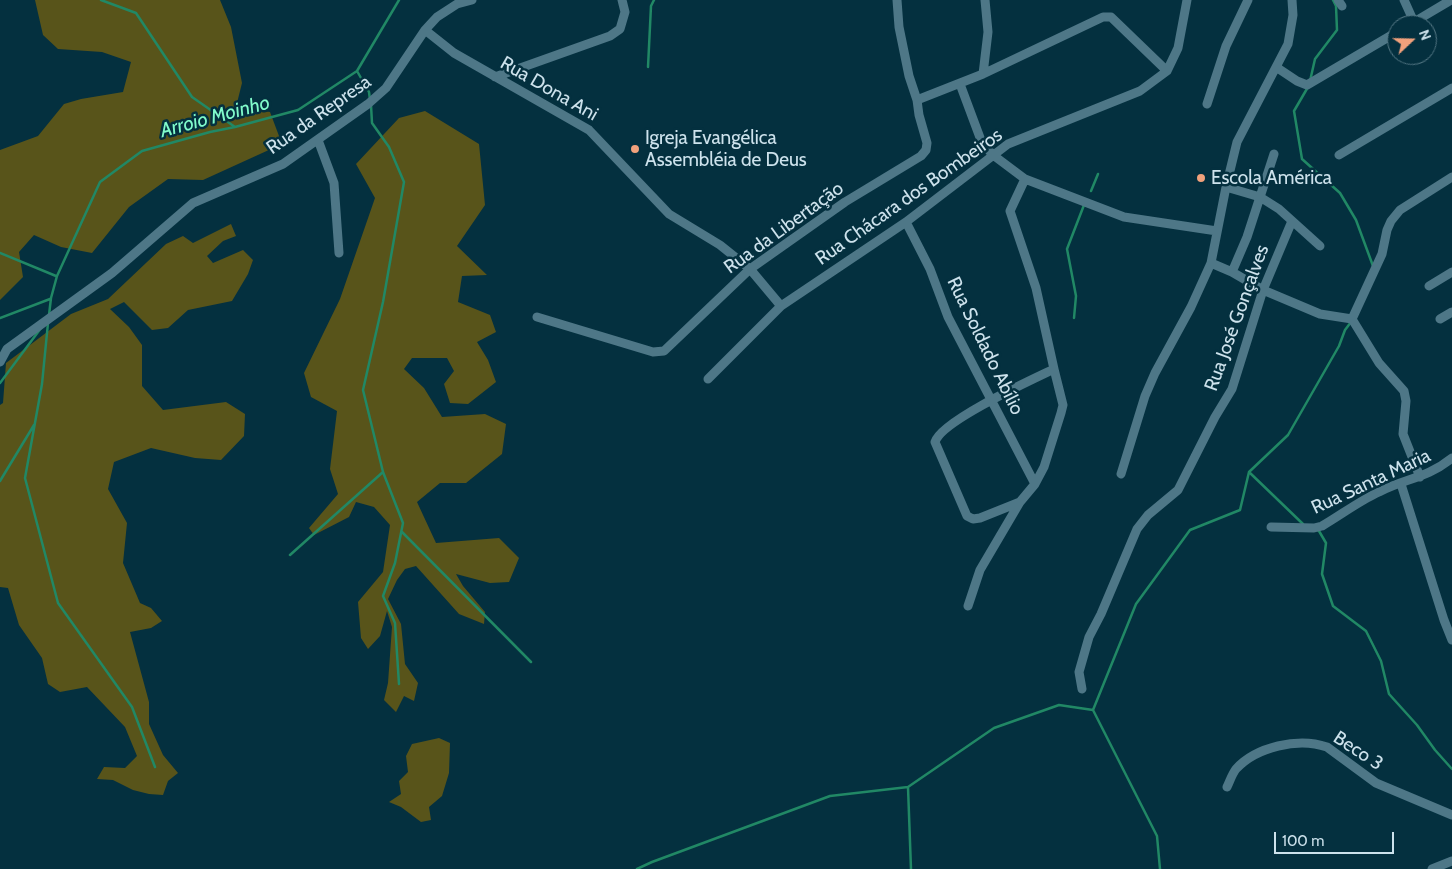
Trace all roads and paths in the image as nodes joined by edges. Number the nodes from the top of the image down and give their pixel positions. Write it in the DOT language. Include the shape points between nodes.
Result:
graph roads {
  1 [pos="472,0"];
  2 [pos="622,0"];
  3 [pos="897,0"];
  4 [pos="985,0"];
  5 [pos="1187,0"];
  6 [pos="1248,0"];
  7 [pos="1292,0"];
  8 [pos="1404,0"];
  9 [pos="1450,0"];
  10 [pos="1408,15"];
  11 [pos="1426,15"];
  12 [pos="425,30"];
  13 [pos="1387,38"];
  14 [pos="1276,67"];
  15 [pos="1166,71"];
  16 [pos="983,74"];
  17 [pos="495,77"];
  18 [pos="960,84"];
  19 [pos="1452,88"];
  20 [pos="917,100"];
  21 [pos="1207,104"];
  22 [pos="318,140"];
  23 [pos="1274,154"];
  24 [pos="993,155"];
  25 [pos="1339,155"];
  26 [pos="1452,178"];
  27 [pos="1025,179"];
  28 [pos="1226,187"];
  29 [pos="1260,197"];
  30 [pos="1292,221"];
  31 [pos="906,222"];
  32 [pos="1217,232"];
  33 [pos="1320,246"];
  34 [pos="339,253"];
  35 [pos="1211,262"];
  36 [pos="750,268"];
  37 [pos="1232,272"];
  38 [pos="1452,272"];
  39 [pos="1429,286"];
  40 [pos="1263,290"];
  41 [pos="781,306"];
  42 [pos="1452,312"];
  43 [pos="537,317"];
  44 [pos="1352,319"];
  45 [pos="1440,319"];
  46 [pos="0,362"];
  47 [pos="1054,370"];
  48 [pos="708,379"];
  49 [pos="992,400"];
  50 [pos="1452,458"];
  51 [pos="1122,474"];
  52 [pos="1420,478"];
  53 [pos="1035,484"];
  54 [pos="1401,484"];
  55 [pos="1020,502"];
  56 [pos="1271,527"];
  57 [pos="968,606"];
  58 [pos="1452,640"];
  59 [pos="1082,689"];
  60 [pos="1227,787"];
  61 [pos="1452,815"];
  62 [pos="1452,861"];
  63 [pos="1432,869"];
  1 -- 12 [label="street, Rua da Represa" via="450,8"];
  2 -- 17 [label="street" via="625,12 620,29 610,36"];
  3 -- 20 [label="street, Rua da Libertação" via="909,76"];
  4 -- 16 [label="street" via="988,32"];
  5 -- 15 [label="street, Rua Chácara dos Bombeiros" via="1178,48"];
  6 -- 21 [label="street" via="1226,46"];
  7 -- 14 [label="street" via="1288,44"];
  8 -- 10 [label="street"];
  9 -- 11 [label="street"];
  12 -- 17 [label="street, Rua Dona Ani" via="454,53"];
  12 -- 22 [label="street, Rua da Represa" via="386,88"];
  13 -- 14 [label="street" via="1310,84 1296,81"];
  14 -- 28 [label="street" via="1237,142"];
  15 -- 16 [label="street" via="1110,17 1103,17"];
  15 -- 24 [label="street, Rua Chácara dos Bombeiros" via="1140,91 1008,144"];
  16 -- 18 [label="street"];
  17 -- 36 [label="street, Rua Dona Ani" via="589,130 669,214 720,244"];
  18 -- 20 [label="street"];
  18 -- 24 [label="street" via="982,143"];
  19 -- 25 [label="street"];
  20 -- 36 [label="street, Rua da Libertação" via="927,143 921,156 845,202"];
  22 -- 34 [label="street" via="334,183"];
  22 -- 46 [label="street, Rua da Represa" via="283,164 193,203 112,273 7,349"];
  23 -- 29 [label="street"];
  24 -- 27 [label="street"];
  24 -- 31 [label="street, Rua Chácara dos Bombeiros"];
  26 -- 44 [label="street" via="1400,210 1391,221 1382,254"];
  27 -- 32 [label="street" via="1124,217"];
  27 -- 47 [label="street" via="1010,211 1036,288"];
  28 -- 29 [label="street"];
  28 -- 32 [label="street"];
  29 -- 30 [label="street"];
  29 -- 37 [label="street"];
  30 -- 33 [label="street"];
  30 -- 40 [label="street, Rua José Gonçalves"];
  31 -- 41 [label="street, Rua Chácara dos Bombeiros"];
  31 -- 49 [label="street, Rua Soldado Abílio" via="930,269 948,317"];
  32 -- 35 [label="street"];
  35 -- 37 [label="street"];
  35 -- 51 [label="street" via="1145,396"];
  36 -- 41 [label="street, Rua Dona Ani"];
  36 -- 43 [label="street, Rua da Libertação" via="664,351 653,352"];
  37 -- 40 [label="street"];
  38 -- 39 [label="street"];
  40 -- 44 [label="street" via="1320,314"];
  40 -- 59 [label="street, Rua José Gonçalves" via="1232,389 1194,462 1178,490 1148,515 1137,529 1089,636 1079,672"];
  41 -- 48 [label="street, Rua Chácara dos Bombeiros"];
  42 -- 45 [label="street"];
  44 -- 52 [label="street" via="1379,363 1404,391 1404,434"];
  47 -- 49 [label="street"];
  47 -- 53 [label="street" via="1061,413 1044,467"];
  49 -- 53 [label="street, Rua Soldado Abílio"];
  49 -- 55 [label="street" via="952,424 936,436 935,442 967,516 980,518"];
  50 -- 52 [label="street, Rua Santa Maria"];
  52 -- 54 [label="street, Rua Santa Maria"];
  53 -- 55 [label="street"];
  54 -- 56 [label="street, Rua Santa Maria" via="1379,492 1322,526"];
  54 -- 58 [label="street"];
  55 -- 57 [label="street" via="980,570"];
  60 -- 61 [label="street, Beco 3" via="1234,771 1262,751 1276,746 1319,744 1376,783"];
  62 -- 63 [label="street"];
}
